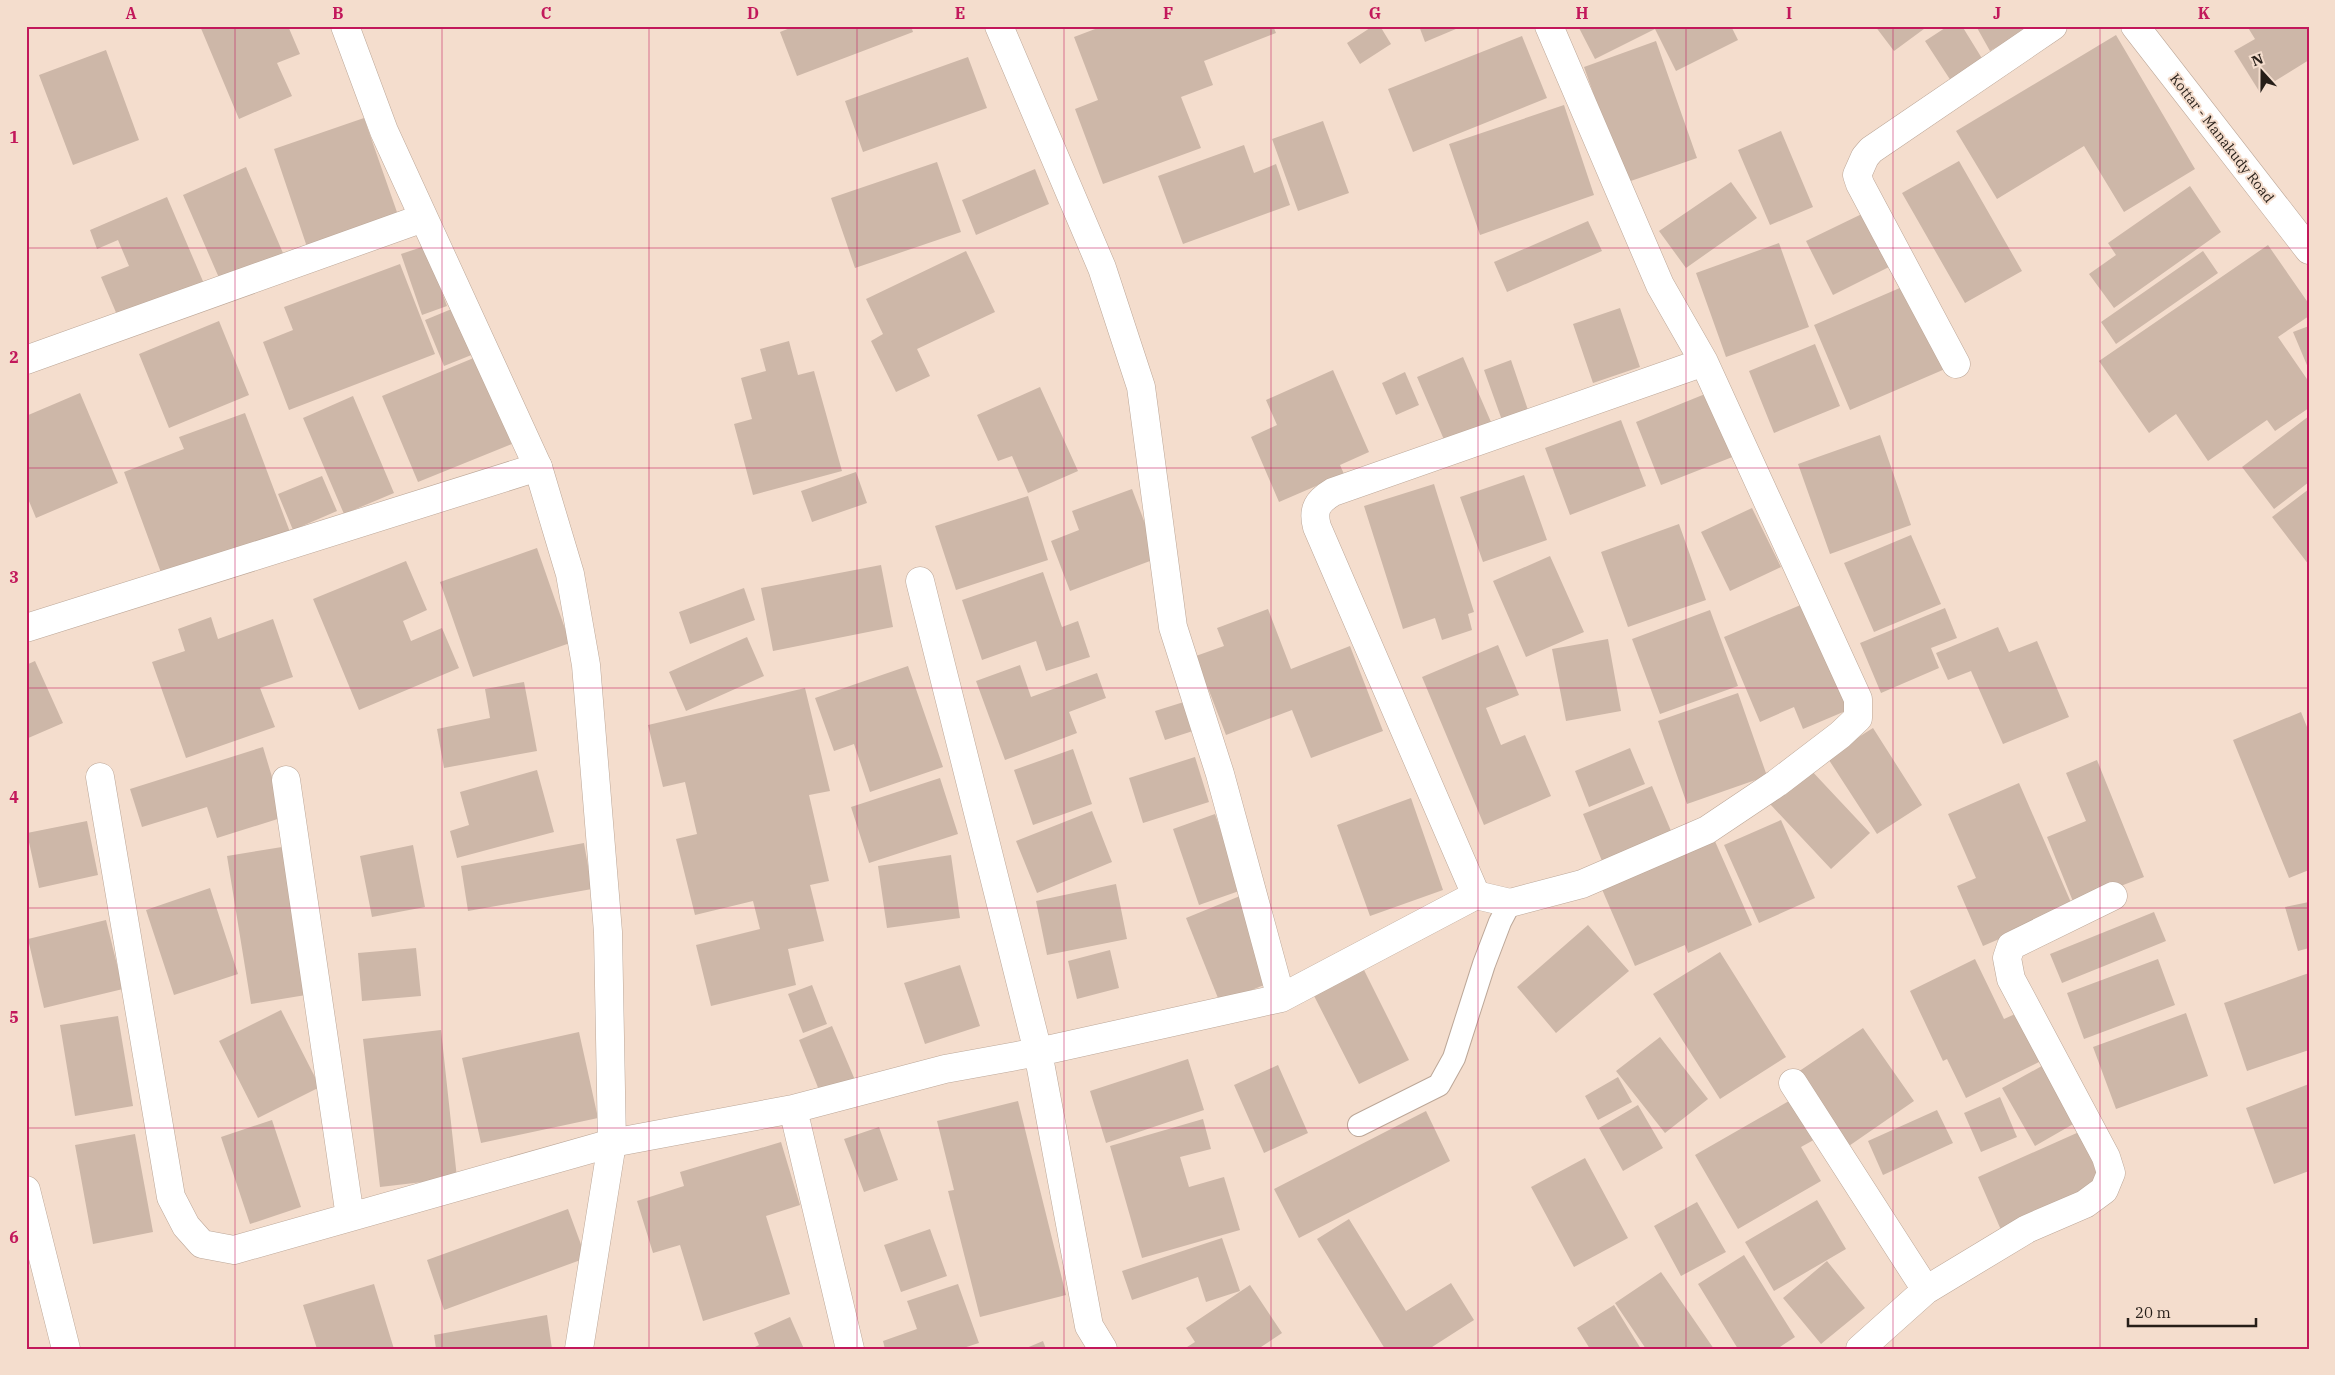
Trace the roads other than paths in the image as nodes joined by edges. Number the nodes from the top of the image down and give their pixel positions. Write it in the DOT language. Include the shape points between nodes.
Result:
graph roads {
  1 [pos="345,26"];
  2 [pos="999,26"];
  3 [pos="1549,26"];
  4 [pos="2053,26"];
  5 [pos="2135,26"];
  6 [pos="423,218"];
  7 [pos="2309,250"];
  8 [pos="26,360"];
  9 [pos="1704,362"];
  10 [pos="1956,364"];
  11 [pos="538,467"];
  12 [pos="920,581"];
  13 [pos="26,628"];
  14 [pos="100,777"];
  15 [pos="286,780"];
  16 [pos="1476,895"];
  17 [pos="2113,896"];
  18 [pos="1510,903"];
  19 [pos="1281,998"];
  20 [pos="1038,1052"];
  21 [pos="1793,1083"];
  22 [pos="793,1109"];
  23 [pos="1359,1125"];
  24 [pos="612,1144"];
  25 [pos="26,1190"];
  26 [pos="350,1218"];
  27 [pos="1926,1290"];
  28 [pos="66,1349"];
  29 [pos="579,1349"];
  30 [pos="850,1349"];
  31 [pos="1103,1349"];
  32 [pos="1860,1349"];
  1 -- 6 [label="street" via="384,131"];
  2 -- 19 [label="street" via="1102,268 1141,387 1173,627 1220,774"];
  3 -- 9 [label="street" via="1660,285"];
  4 -- 10 [label="street" via="1871,150 1857,175"];
  5 -- 7 [label="street, Kottar - Manakudy Road"];
  6 -- 8 [label="street"];
  6 -- 11 [label="street"];
  9 -- 16 [label="street" via="1333,492 1316,508 1314,516 1318,526"];
  9 -- 18 [label="street" via="1858,699 1858,718 1777,783 1707,830 1582,884"];
  11 -- 13 [label="street"];
  11 -- 24 [label="street" via="570,574 586,665 608,932"];
  12 -- 20 [label="street"];
  14 -- 26 [label="street" via="171,1197 186,1226 202,1244 234,1250"];
  15 -- 26 [label="street"];
  16 -- 18 [label="street"];
  16 -- 19 [label="street"];
  17 -- 27 [label="street" via="2011,946 2007,958 2011,979 2106,1157 2111,1173 2104,1190 2085,1204 2027,1229"];
  18 -- 23 [label="lane" via="1484,964 1454,1058 1439,1085"];
  19 -- 20 [label="street"];
  20 -- 22 [label="street" via="945,1069"];
  20 -- 31 [label="street" via="1089,1326"];
  21 -- 27 [label="street"];
  22 -- 24 [label="street"];
  22 -- 30 [label="street"];
  24 -- 26 [label="street"];
  24 -- 29 [label="street"];
  25 -- 28 [label="street"];
  27 -- 32 [label="street"];
}
